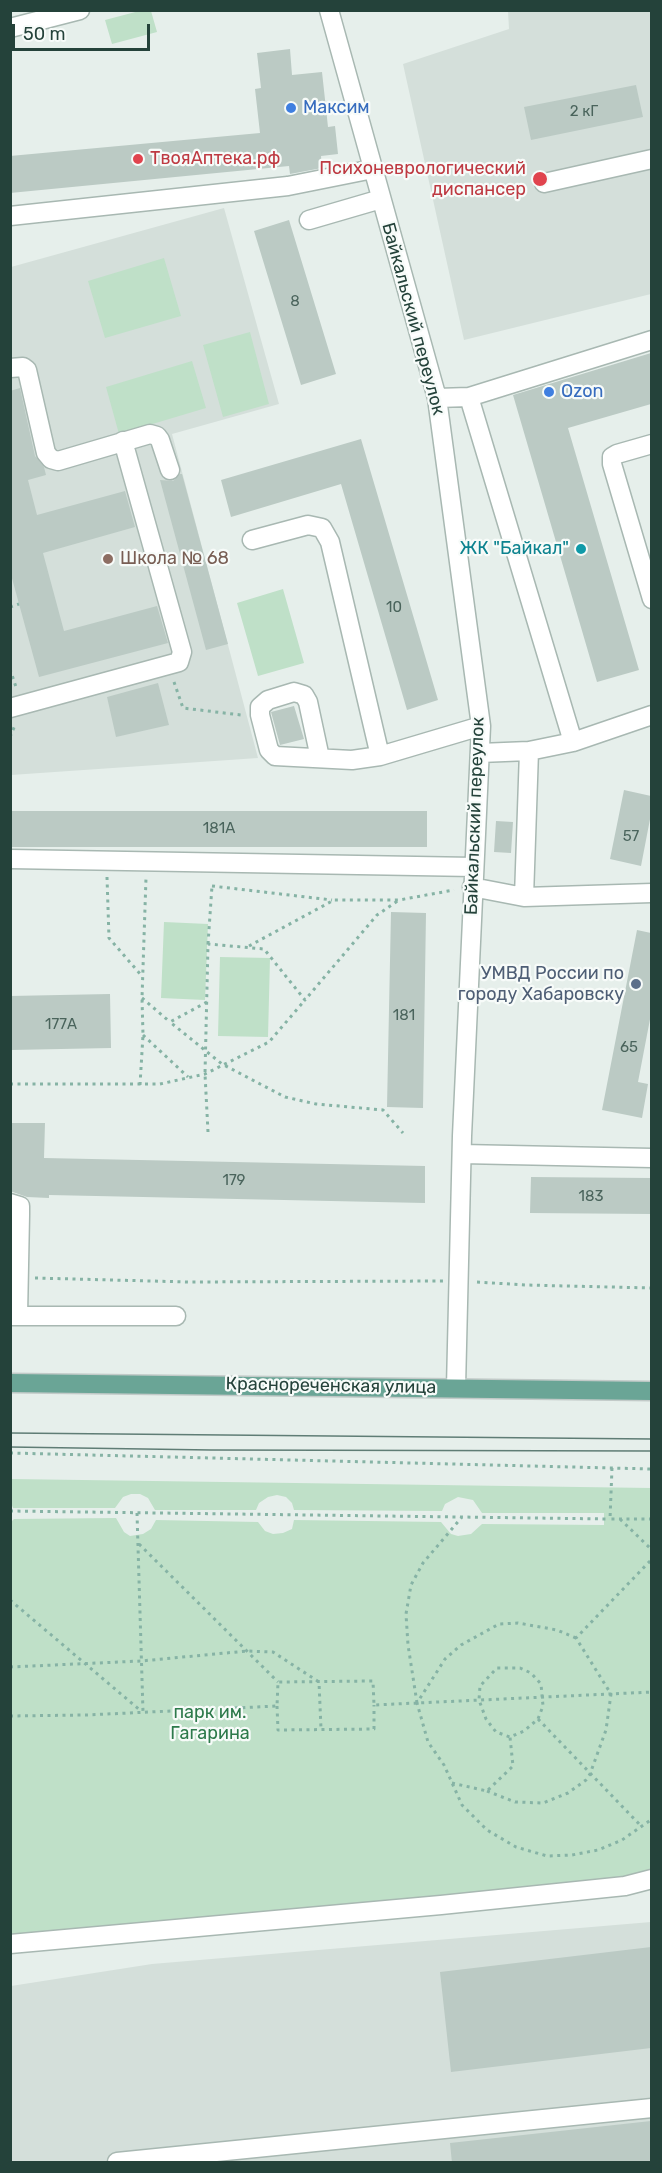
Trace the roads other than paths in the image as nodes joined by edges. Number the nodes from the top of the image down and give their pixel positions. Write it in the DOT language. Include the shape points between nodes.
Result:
graph roads {
  1 [pos="80,10"];
  2 [pos="328,10"];
  3 [pos="10,28"];
  4 [pos="651,159"];
  5 [pos="373,169"];
  6 [pos="544,183"];
  7 [pos="381,199"];
  8 [pos="10,216"];
  9 [pos="309,220"];
  10 [pos="651,340"];
  11 [pos="10,368"];
  12 [pos="437,398"];
  13 [pos="469,398"];
  14 [pos="123,441"];
  15 [pos="651,444"];
  16 [pos="170,470"];
  17 [pos="252,540"];
  18 [pos="651,599"];
  19 [pos="10,708"];
  20 [pos="651,715"];
  21 [pos="481,726"];
  22 [pos="573,742"];
  23 [pos="529,751"];
  24 [pos="480,753"];
  25 [pos="380,756"];
  26 [pos="320,758"];
  27 [pos="10,859"];
  28 [pos="474,867"];
  29 [pos="472,887"];
  30 [pos="651,893"];
  31 [pos="524,897"];
  32 [pos="462,1155"];
  33 [pos="651,1158"];
  34 [pos="10,1203"];
  35 [pos="14,1316"];
  36 [pos="176,1316"];
  37 [pos="10,1383"];
  38 [pos="456,1387"];
  39 [pos="651,1391"];
  40 [pos="651,1879"];
  41 [pos="10,1944"];
  42 [pos="651,2108"];
  43 [pos="117,2163"];
  1 -- 3 [label="street"];
  2 -- 5 [label="street, Байкальский переулок"];
  4 -- 6 [label="street"];
  5 -- 7 [label="street, Байкальский переулок"];
  5 -- 8 [label="street" via="288,186"];
  7 -- 9 [label="street"];
  7 -- 12 [label="street, Байкальский переулок"];
  10 -- 13 [label="street"];
  11 -- 14 [label="street" via="27,370 46,453 51,459 58,461"];
  12 -- 13 [label="street"];
  12 -- 21 [label="street, Байкальский переулок"];
  13 -- 22 [label="street"];
  14 -- 16 [label="street" via="157,436"];
  14 -- 19 [label="street" via="182,652 179,662"];
  15 -- 18 [label="street" via="612,458"];
  17 -- 25 [label="street" via="308,525 322,528 330,542"];
  20 -- 22 [label="street"];
  21 -- 24 [label="street, Байкальский переулок"];
  21 -- 25 [label="street"];
  22 -- 23 [label="street"];
  23 -- 24 [label="street"];
  23 -- 31 [label="street"];
  24 -- 28 [label="street, Байкальский переулок"];
  25 -- 26 [label="street" via="352,760"];
  26 -- 26 [label="street" via="275,756 269,750 260,707 268,700 294,692 304,695"];
  27 -- 28 [label="street"];
  28 -- 29 [label="street, Байкальский переулок"];
  29 -- 31 [label="street"];
  29 -- 32 [label="street, Байкальский переулок"];
  30 -- 31 [label="street"];
  32 -- 33 [label="street"];
  32 -- 38 [label="street, Байкальский переулок"];
  34 -- 35 [label="street" via="20,1206"];
  35 -- 36 [label="street"];
  37 -- 38 [label="main road, Краснореченская улица"];
  38 -- 39 [label="main road, Краснореченская улица"];
  40 -- 41 [label="street" via="625,1886 441,1905"];
  42 -- 43 [label="street"];
}
